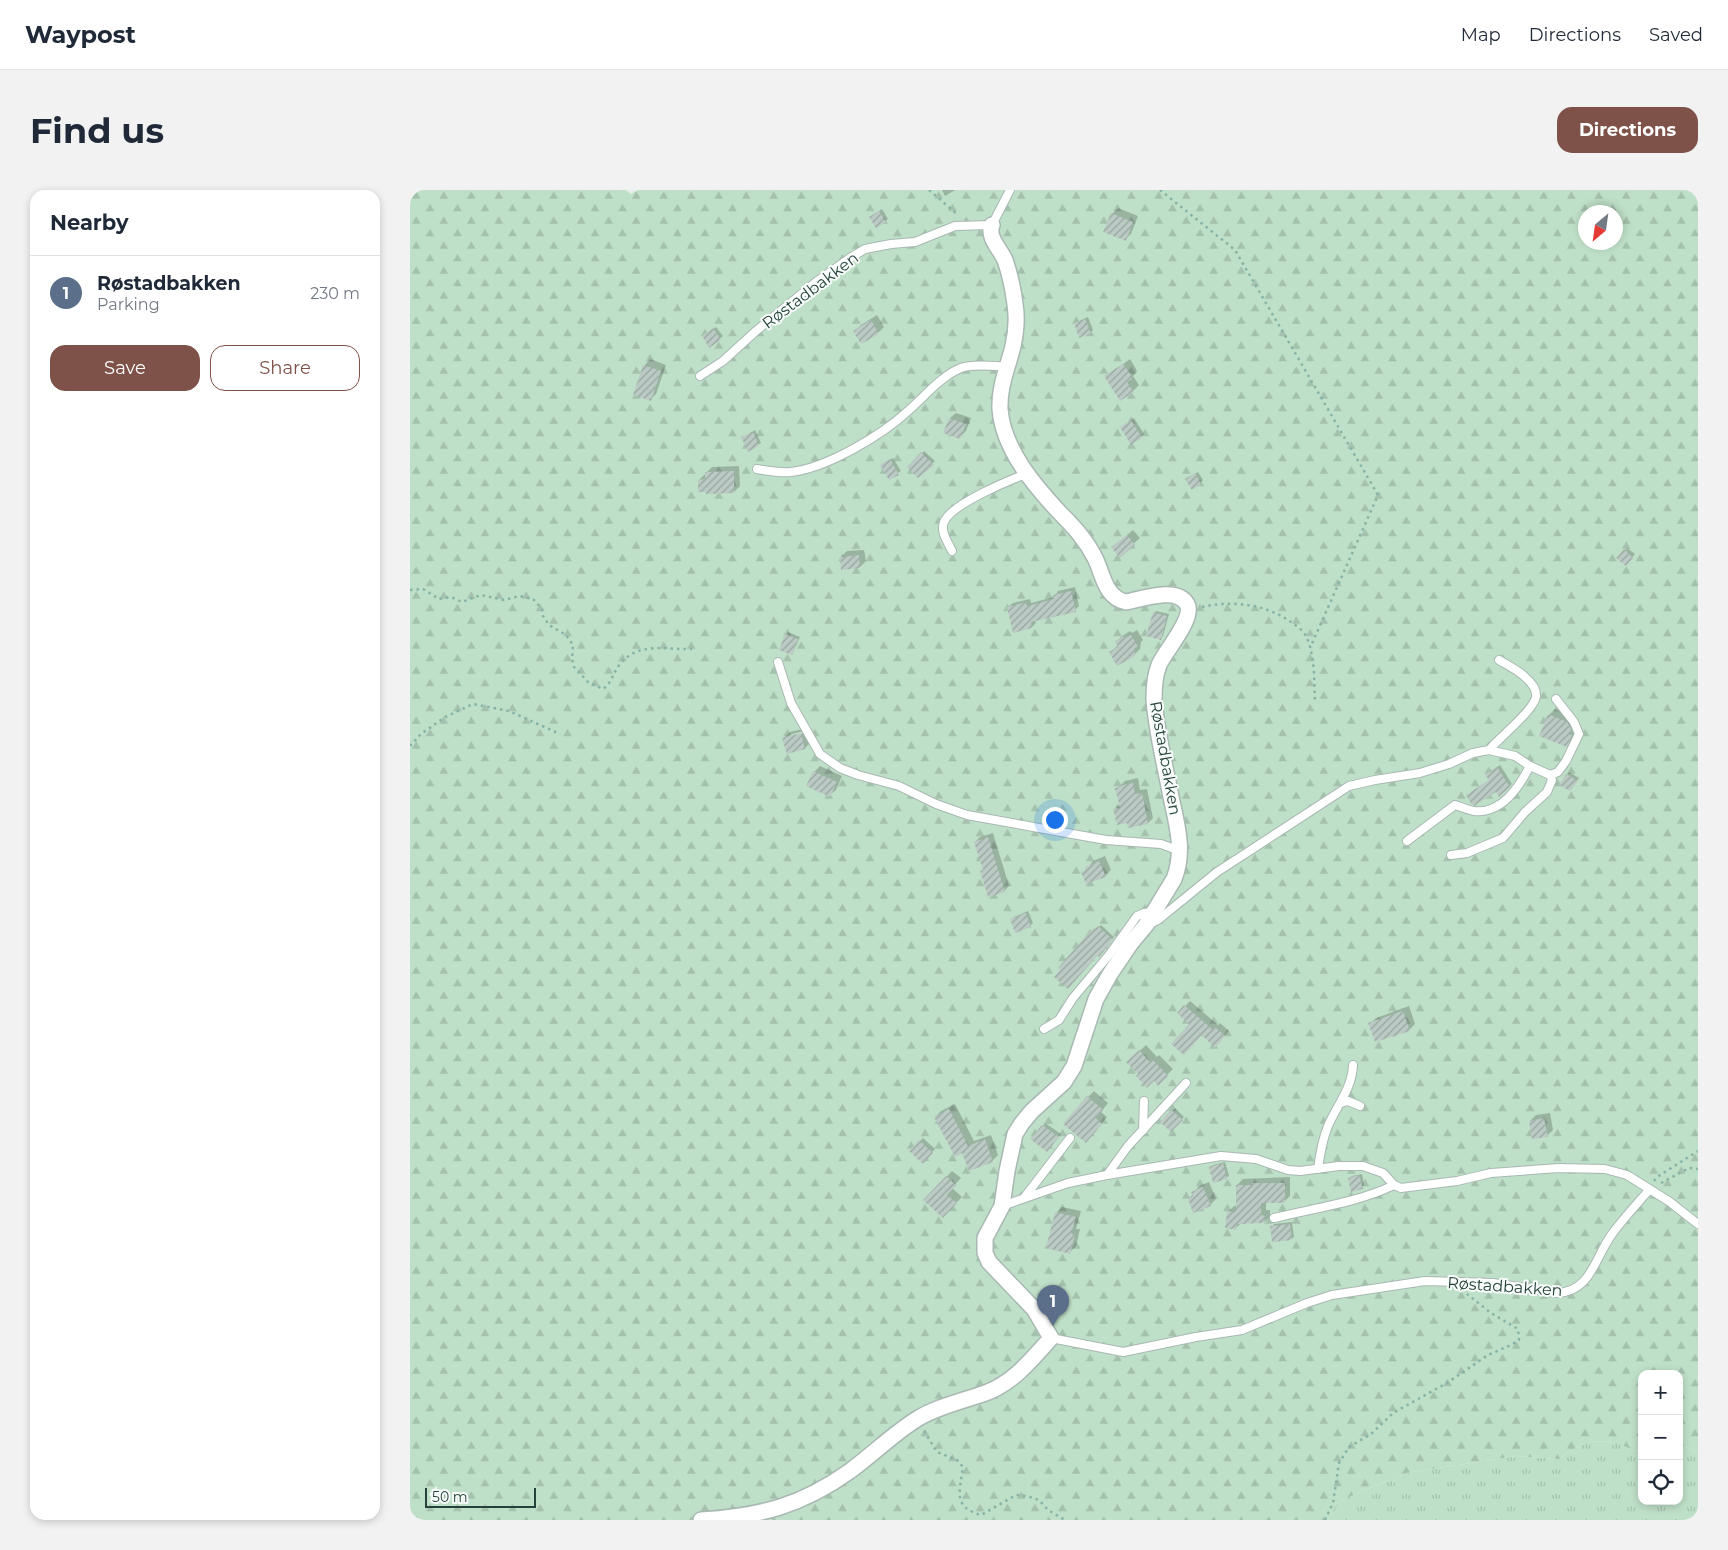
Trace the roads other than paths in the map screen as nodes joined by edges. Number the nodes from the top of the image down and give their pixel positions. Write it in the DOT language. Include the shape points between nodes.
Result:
graph roads {
  1 [pos="1010,190"];
  2 [pos="992,225"];
  3 [pos="1006,366"];
  4 [pos="700,376"];
  5 [pos="757,469"];
  6 [pos="1028,473"];
  7 [pos="952,551"];
  8 [pos="1499,660"];
  9 [pos="778,662"];
  10 [pos="1556,699"];
  11 [pos="1489,750"];
  12 [pos="1530,766"];
  13 [pos="1550,775"];
  14 [pos="1407,841"];
  15 [pos="1180,851"];
  16 [pos="1450,855"];
  17 [pos="1149,919"];
  18 [pos="1044,1029"];
  19 [pos="1354,1065"];
  20 [pos="1186,1084"];
  21 [pos="1144,1101"];
  22 [pos="1341,1102"];
  23 [pos="1360,1106"];
  24 [pos="1143,1130"];
  25 [pos="1070,1138"];
  26 [pos="1318,1168"];
  27 [pos="1107,1175"];
  28 [pos="1394,1185"];
  29 [pos="1649,1190"];
  30 [pos="1023,1200"];
  31 [pos="1002,1206"];
  32 [pos="1274,1218"];
  33 [pos="1698,1224"];
  34 [pos="1051,1338"];
  35 [pos="701,1520"];
  1 -- 2 [label="lane"];
  2 -- 3 [label="street" via="991,234 1011,280 1015,306 1015,338"];
  2 -- 4 [label="lane, Røstadbakken" via="955,226 915,242 865,250 795,298 723,361"];
  3 -- 5 [label="lane" via="970,365 959,369 890,426 818,466 792,472"];
  3 -- 6 [label="street" via="1000,401 1002,418 1008,440"];
  6 -- 7 [label="lane" via="979,495 944,521 943,532"];
  6 -- 15 [label="street, Røstadbakken" via="1080,532 1113,596 1126,602 1169,594 1181,598 1188,605 1186,622 1159,666 1154,687"];
  8 -- 11 [label="lane, Røstadbakken" via="1528,680 1535,689 1536,699"];
  9 -- 15 [label="lane" via="791,703 820,754 840,768 899,786 967,815 1106,840 1161,844"];
  10 -- 13 [label="lane" via="1579,734 1558,772"];
  11 -- 12 [label="lane, Røstadbakken" via="1515,756"];
  11 -- 17 [label="lane, Røstadbakken" via="1420,773 1357,783 1341,790 1217,872 1158,920"];
  12 -- 13 [label="lane, Røstadbakken"];
  12 -- 14 [label="lane" via="1510,796 1495,808 1475,811 1455,805"];
  13 -- 16 [label="lane" via="1552,780 1547,792 1503,838 1467,854"];
  15 -- 17 [label="street, Røstadbakken" via="1174,879"];
  17 -- 18 [label="lane, Røstadbakken" via="1144,912 1137,916 1059,1020"];
  17 -- 31 [label="street, Røstadbakken" via="1120,957 1096,999 1077,1057 1064,1082 1032,1111 1015,1134"];
  19 -- 22 [label="lane" via="1349,1088"];
  20 -- 24 [label="lane"];
  21 -- 24 [label="lane"];
  22 -- 23 [label="lane"];
  22 -- 26 [label="lane" via="1323,1140"];
  24 -- 27 [label="lane"];
  25 -- 30 [label="lane"];
  26 -- 27 [label="lane" via="1288,1170 1256,1159 1226,1156"];
  26 -- 28 [label="lane" via="1362,1166 1383,1173"];
  27 -- 30 [label="lane" via="1052,1188"];
  28 -- 29 [label="lane" via="1412,1188 1491,1173 1590,1168 1622,1173"];
  28 -- 32 [label="lane" via="1353,1200"];
  29 -- 33 [label="lane"];
  29 -- 34 [label="lane, Røstadbakken" via="1611,1236 1585,1280 1579,1287 1565,1293 1492,1284 1408,1283 1332,1295 1242,1330 1124,1352"];
  30 -- 31 [label="lane"];
  31 -- 34 [label="street, Røstadbakken" via="985,1238 985,1253 989,1262 1034,1309"];
  34 -- 35 [label="street" via="1019,1374 990,1391 918,1418 852,1470 804,1499 757,1514"];
}
